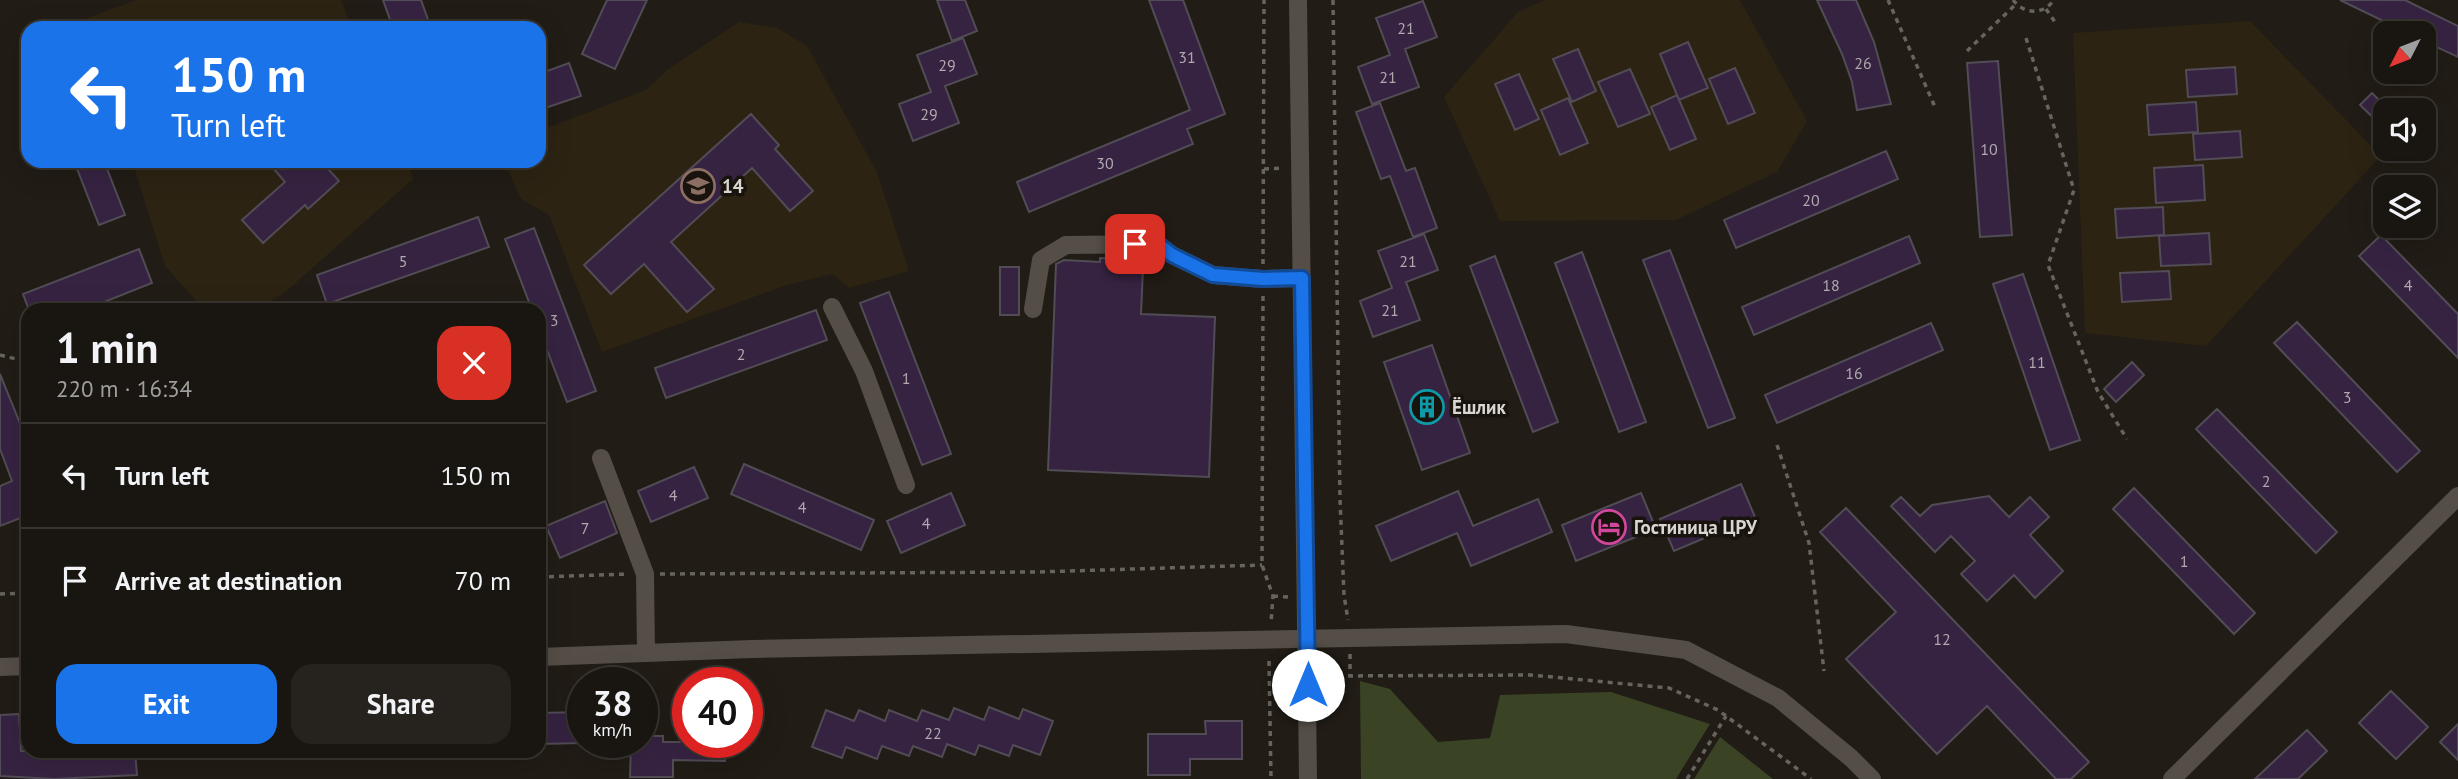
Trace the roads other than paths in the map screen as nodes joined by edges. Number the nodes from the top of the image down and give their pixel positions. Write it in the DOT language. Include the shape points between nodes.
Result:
graph roads {
  1 [pos="1298,0"];
  2 [pos="1302,278"];
  3 [pos="832,307"];
  4 [pos="1033,309"];
  5 [pos="601,458"];
  6 [pos="906,485"];
  7 [pos="2458,496"];
  8 [pos="1307,638"];
  9 [pos="646,653"];
  10 [pos="546,657"];
  11 [pos="21,666"];
  12 [pos="0,667"];
  13 [pos="1308,779"];
  14 [pos="1872,779"];
  15 [pos="2172,779"];
  1 -- 2 [label="street"];
  2 -- 4 [label="street" via="1213,275 1158,244 1066,245 1041,260"];
  2 -- 8 [label="street"];
  3 -- 6 [label="street" via="864,372"];
  5 -- 9 [label="street" via="645,574"];
  7 -- 15 [label="street"];
  8 -- 9 [label="street"];
  8 -- 13 [label="street"];
  8 -- 14 [label="street" via="1566,634 1686,650 1778,698"];
  9 -- 10 [label="street"];
  11 -- 12 [label="street"];
}
